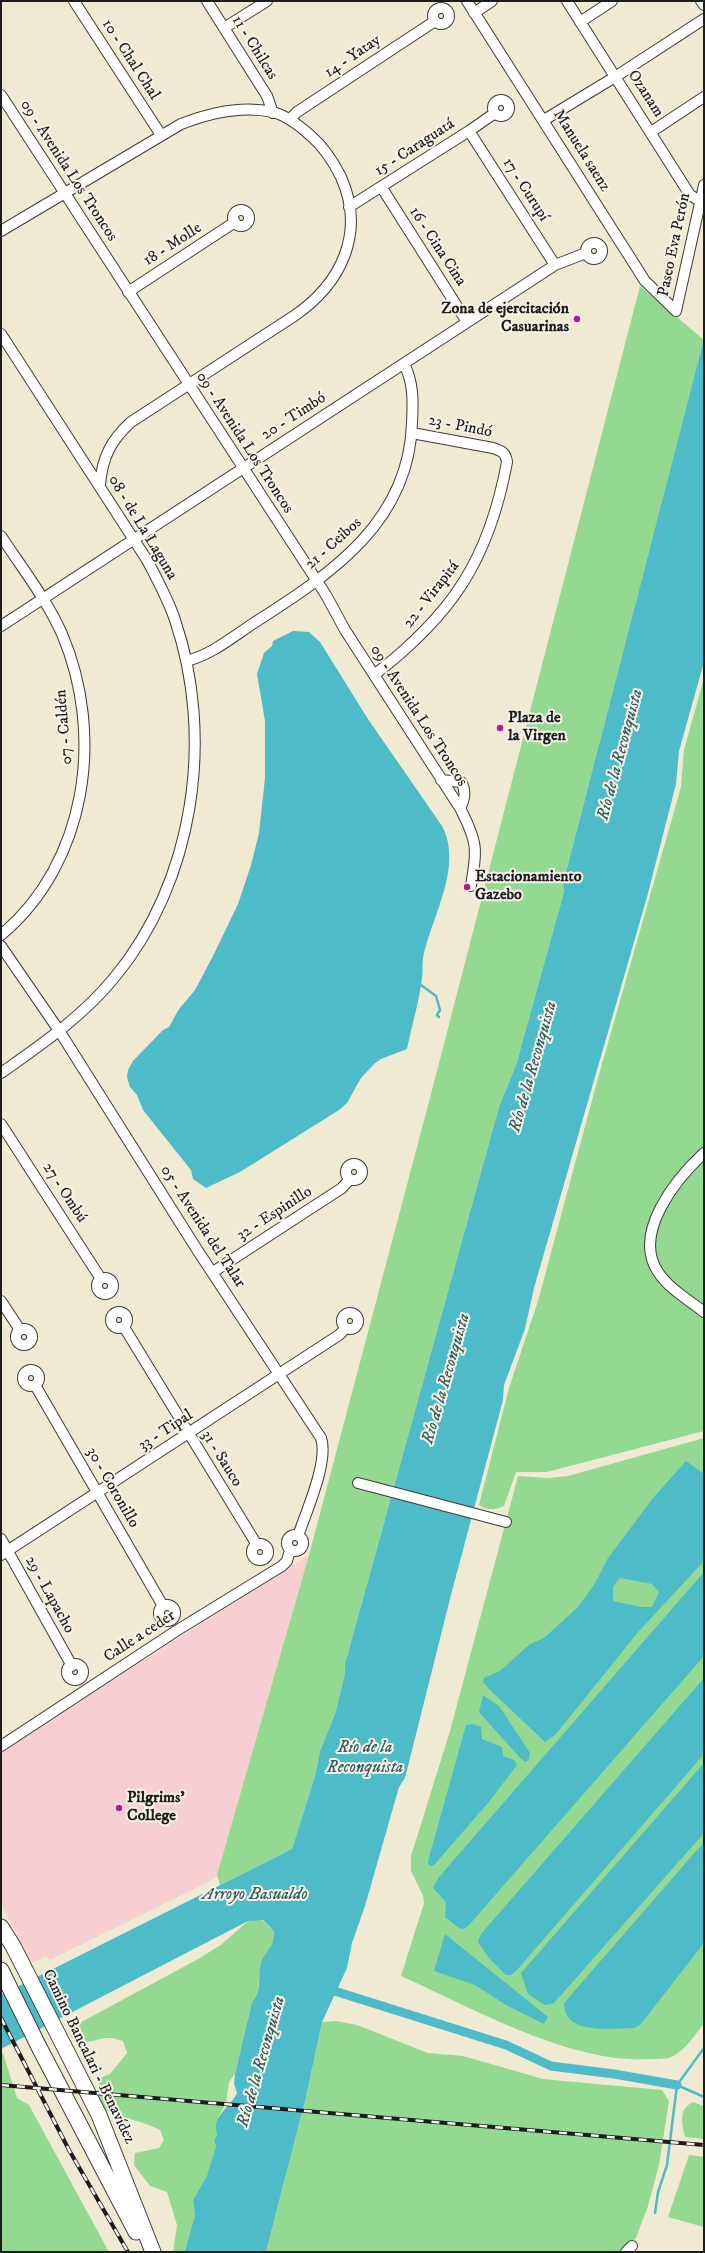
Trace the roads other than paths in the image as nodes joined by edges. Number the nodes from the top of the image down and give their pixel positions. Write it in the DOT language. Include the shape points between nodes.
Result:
graph roads {
  1 [pos="74,1"];
  2 [pos="207,1"];
  3 [pos="267,1"];
  4 [pos="467,1"];
  5 [pos="492,1"];
  6 [pos="567,1"];
  7 [pos="612,1"];
  8 [pos="701,1"];
  9 [pos="704,5"];
  10 [pos="474,12"];
  11 [pos="704,19"];
  12 [pos="435,21"];
  13 [pos="580,22"];
  14 [pos="224,28"];
  15 [pos="615,77"];
  16 [pos="1,95"];
  17 [pos="704,97"];
  18 [pos="273,112"];
  19 [pos="495,113"];
  20 [pos="290,119"];
  21 [pos="544,120"];
  22 [pos="469,131"];
  23 [pos="651,132"];
  24 [pos="161,135"];
  25 [pos="704,186"];
  26 [pos="382,188"];
  27 [pos="64,193"];
  28 [pos="700,201"];
  29 [pos="349,207"];
  30 [pos="235,222"];
  31 [pos="1,231"];
  32 [pos="586,253"];
  33 [pos="555,265"];
  34 [pos="128,292"];
  35 [pos="676,311"];
  36 [pos="467,322"];
  37 [pos="1,334"];
  38 [pos="404,364"];
  39 [pos="188,384"];
  40 [pos="412,433"];
  41 [pos="502,451"];
  42 [pos="242,468"];
  43 [pos="100,485"];
  44 [pos="1,536"];
  45 [pos="134,539"];
  46 [pos="316,581"];
  47 [pos="42,599"];
  48 [pos="1,626"];
  49 [pos="186,661"];
  50 [pos="374,675"];
  51 [pos="441,780"];
  52 [pos="460,808"];
  53 [pos="471,886"];
  54 [pos="1,935"];
  55 [pos="1,946"];
  56 [pos="60,1032"];
  57 [pos="1,1073"];
  58 [pos="1,1124"];
  59 [pos="704,1153"];
  60 [pos="350,1179"];
  61 [pos="213,1272"];
  62 [pos="101,1279"];
  63 [pos="1,1301"];
  64 [pos="704,1312"];
  65 [pos="124,1327"];
  66 [pos="346,1328"];
  67 [pos="20,1330"];
  68 [pos="280,1373"];
  69 [pos="35,1385"];
  70 [pos="188,1434"];
  71 [pos="358,1483"];
  72 [pos="98,1494"];
  73 [pos="506,1522"];
  74 [pos="298,1536"];
  75 [pos="1,1539"];
  76 [pos="256,1545"];
  77 [pos="4,1553"];
  78 [pos="163,1606"];
  79 [pos="72,1666"];
  80 [pos="1,1746"];
  81 [pos="1,1927"];
  82 [pos="4,1977"];
  83 [pos="148,2252"];
  84 [pos="152,2252"];
  1 -- 24 [label="street, 10 - Chal Chal"];
  2 -- 14 [label="street, 11 - Chilcas"];
  3 -- 14 [label="street"];
  4 -- 10 [label="street, Manuela saenz"];
  5 -- 10 [label="street"];
  6 -- 13 [label="street, Ozanam"];
  7 -- 13 [label="street"];
  8 -- 9 [label="street"];
  10 -- 21 [label="street, Manuela saenz"];
  11 -- 15 [label="street"];
  12 -- 20 [label="street, 14 - Yatay"];
  13 -- 15 [label="street, Ozanam"];
  14 -- 18 [label="street, 11 - Chilcas" via="267,96"];
  15 -- 21 [label="street"];
  15 -- 23 [label="street, Ozanam"];
  16 -- 27 [label="street, 09 - Avenida Los Troncos"];
  17 -- 23 [label="street"];
  18 -- 20 [label="street"];
  18 -- 24 [label="street" via="246,110 215,113 181,124"];
  19 -- 22 [label="street, 15 - Caraguatá"];
  20 -- 29 [label="street" via="328,153 343,183"];
  21 -- 35 [label="street, Manuela saenz" via="645,280"];
  22 -- 26 [label="street, 15 - Caraguatá"];
  22 -- 33 [label="street, 17 - Curupí"];
  23 -- 28 [label="street, Ozanam" via="690,195"];
  24 -- 27 [label="street"];
  25 -- 28 [label="street, Paseo Eva Perón"];
  26 -- 29 [label="street, 15 - Caraguatá"];
  26 -- 36 [label="street, 16 - Cina Cina"];
  27 -- 31 [label="street"];
  27 -- 34 [label="street, 09 - Avenida Los Troncos"];
  28 -- 35 [label="street, Paseo Eva Perón"];
  29 -- 39 [label="street" via="350,225 346,252 336,274 320,295 294,316"];
  30 -- 34 [label="street, 18 - Molle"];
  32 -- 33 [label="street, 20 - Timbó"];
  33 -- 36 [label="street, 20 - Timbó"];
  34 -- 39 [label="street, 09 - Avenida Los Troncos"];
  36 -- 38 [label="street, 20 - Timbó"];
  37 -- 43 [label="street, 08 - de La Laguna"];
  38 -- 40 [label="street, 21 - Ceibos" via="411,379 413,394"];
  38 -- 42 [label="street, 20 - Timbó"];
  39 -- 42 [label="street, 09 - Avenida Los Troncos"];
  39 -- 43 [label="street" via="130,422 114,438 104,458"];
  40 -- 41 [label="street, 23 - Pindó"];
  40 -- 46 [label="street, 21 - Ceibos" via="401,479 378,523 359,546"];
  41 -- 50 [label="street, 22 - Virapitá" via="507,462 501,493 491,525 472,569 458,592 432,624"];
  42 -- 45 [label="street, 20 - Timbó"];
  42 -- 46 [label="street, 09 - Avenida Los Troncos"];
  43 -- 45 [label="street, 08 - de La Laguna"];
  44 -- 47 [label="street, 07 - Caldén"];
  45 -- 47 [label="street, 20 - Timbó"];
  45 -- 49 [label="street, 08 - de La Laguna" via="172,612"];
  46 -- 49 [label="street, 21 - Ceibos" via="206,654"];
  46 -- 50 [label="street, 09 - Avenida Los Troncos"];
  47 -- 48 [label="street, 20 - Timbó"];
  47 -- 54 [label="street, 07 - Caldén" via="61,634 81,700 85,745 83,780 78,806 62,854 39,895"];
  49 -- 56 [label="street, 08 - de La Laguna" via="194,725 194,763 187,818 170,879 150,925 126,962 97,997"];
  50 -- 51 [label="street, 09 - Avenida Los Troncos"];
  51 -- 52 [label="street, 09 - Avenida Los Troncos"];
  51 -- 52 [label="street" via="461,782 464,792"];
  52 -- 53 [label="street, 09 - Avenida Los Troncos" via="475,843"];
  55 -- 56 [label="street, 05 - Avenida del Talar"];
  56 -- 57 [label="street, 08 - de La Laguna"];
  56 -- 61 [label="street, 05 - Avenida del Talar"];
  58 -- 62 [label="street, 27 - Ombú"];
  59 -- 64 [label="street" via="687,1169 653,1221 650,1237 657,1272 671,1287"];
  60 -- 61 [label="street, 32 - Espinillo" via="342,1188"];
  61 -- 68 [label="street, 05 - Avenida del Talar"];
  63 -- 67 [label="street"];
  65 -- 70 [label="street, 31 - Sauco"];
  66 -- 68 [label="street, 33 - Tipal"];
  68 -- 70 [label="street, 33 - Tipal"];
  68 -- 74 [label="street, 05 - Avenida del Talar" via="324,1446 322,1463"];
  69 -- 72 [label="street, 30 - Coronillo"];
  70 -- 72 [label="street, 33 - Tipal"];
  70 -- 76 [label="street, 31 - Sauco"];
  71 -- 73 [label="street"];
  72 -- 77 [label="street, 33 - Tipal"];
  72 -- 78 [label="street, 30 - Coronillo"];
  74 -- 80 [label="street, Calle a ceder" via="302,1547 290,1550 287,1561 282,1566 176,1631"];
  75 -- 77 [label="street, 29 - Lapacho"];
  77 -- 79 [label="street, 29 - Lapacho"];
  81 -- 84 [label="main road, Camino Bancalari - Benavídez" via="100,2115"];
  82 -- 83 [label="main road"];
}
